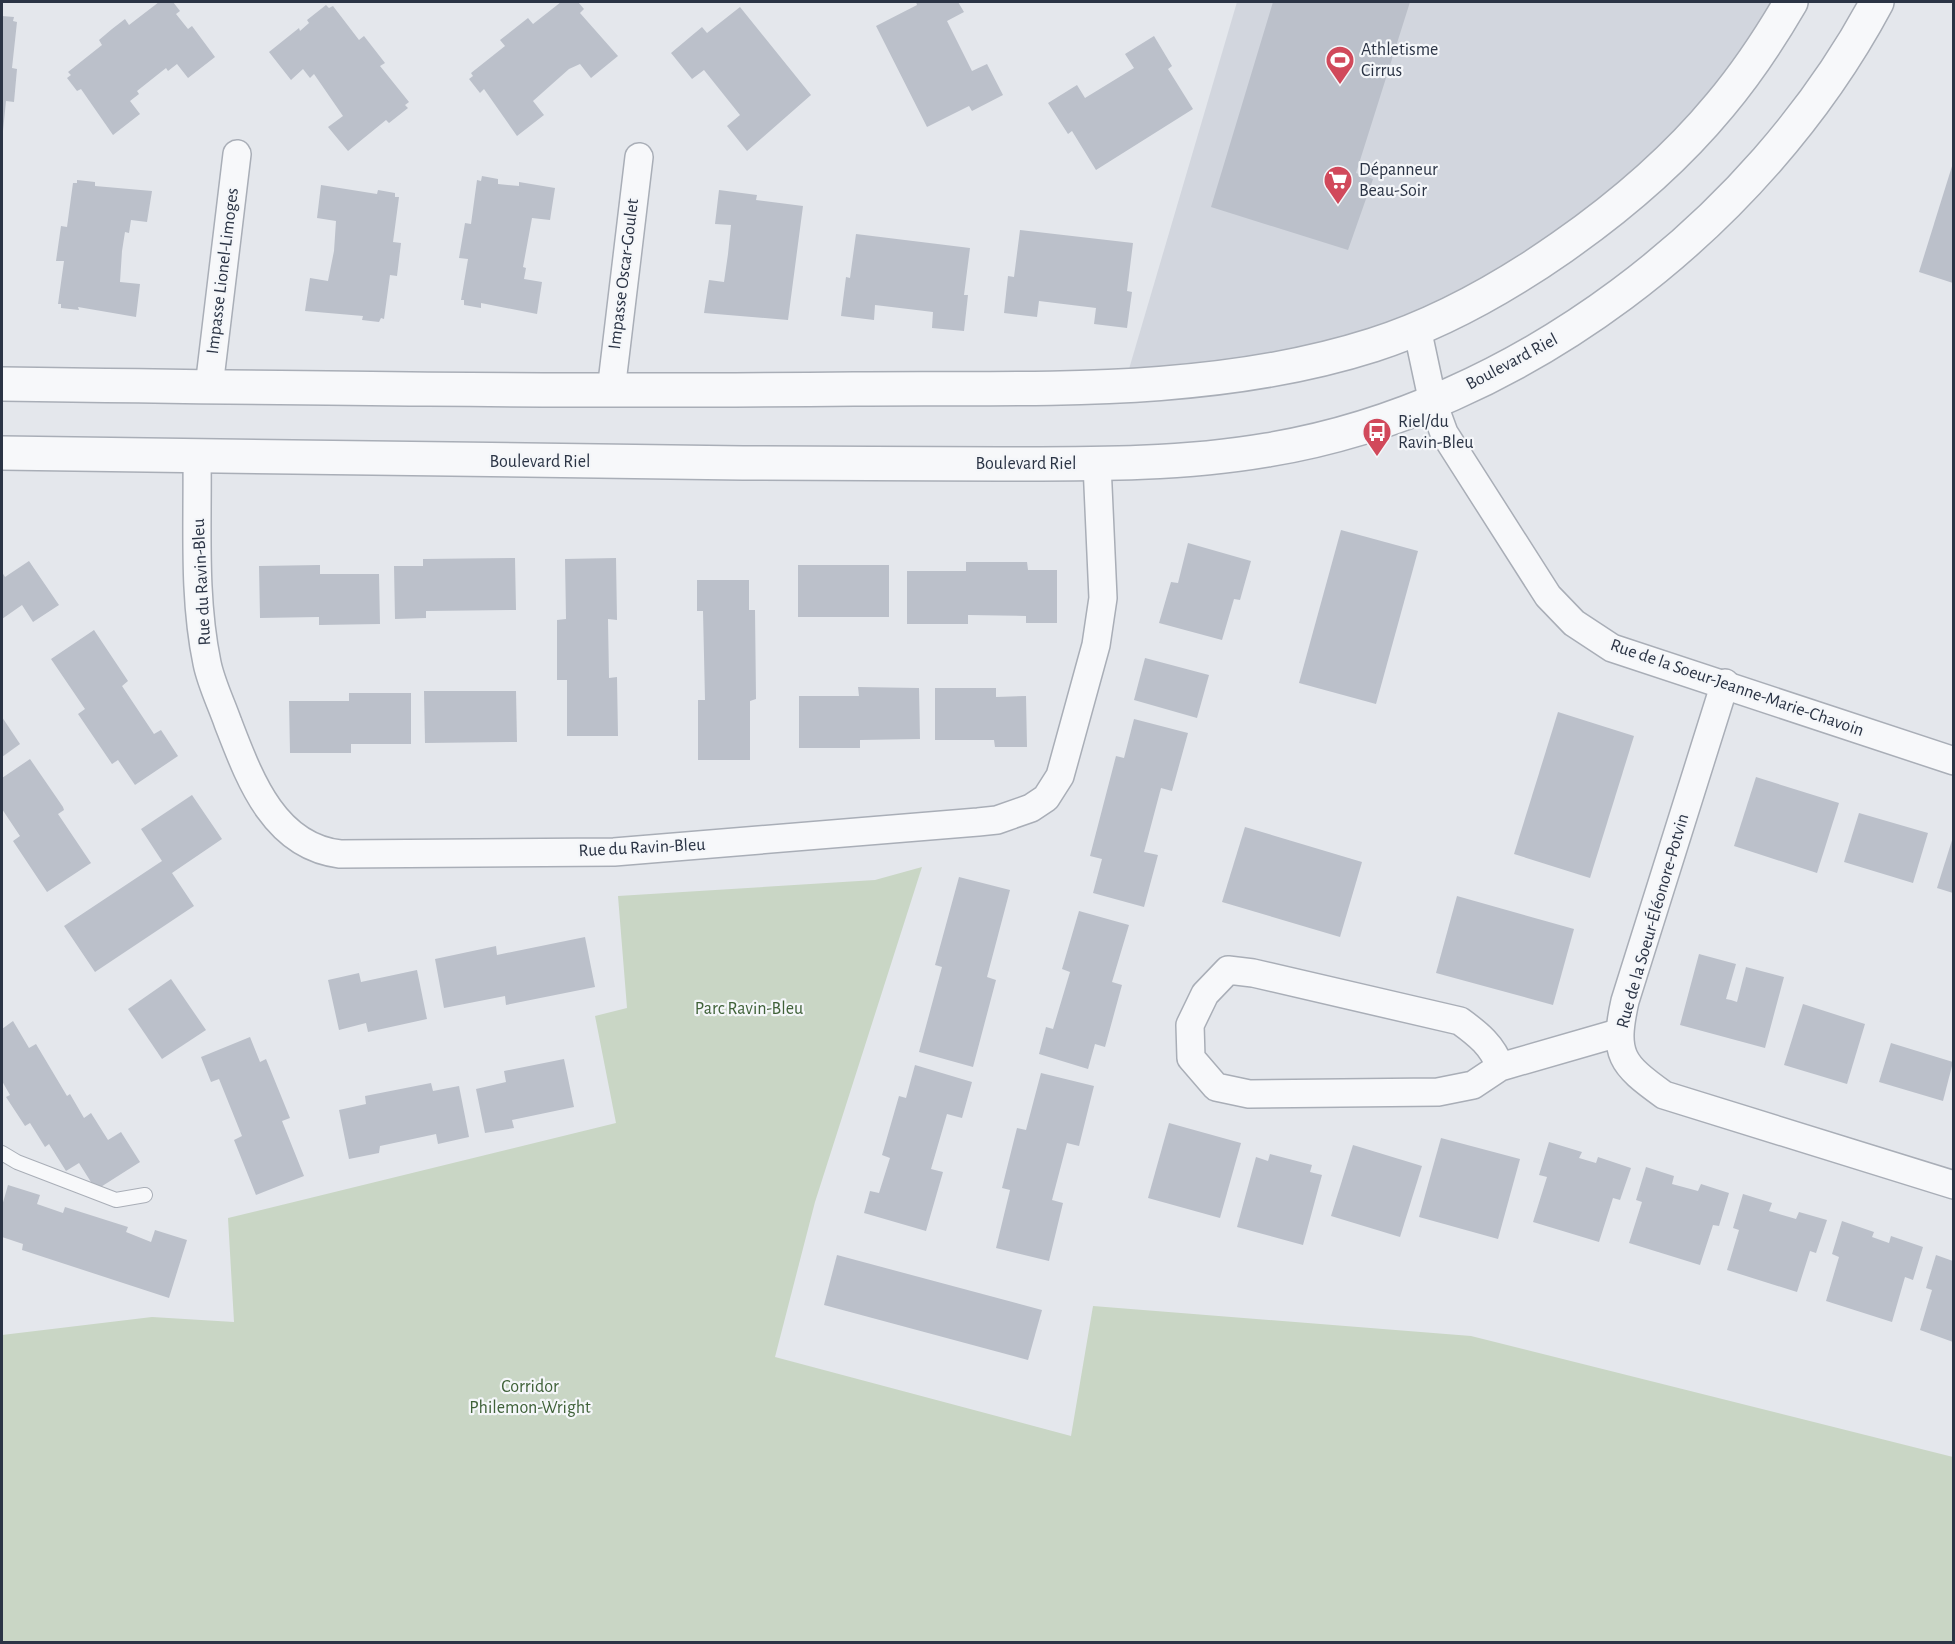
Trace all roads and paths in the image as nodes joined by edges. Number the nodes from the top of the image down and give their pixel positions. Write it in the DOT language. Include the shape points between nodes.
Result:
graph roads {
  1 [pos="1791,2"];
  2 [pos="1877,2"];
  3 [pos="237,154"];
  4 [pos="639,157"];
  5 [pos="1417,328"];
  6 [pos="2,384"];
  7 [pos="209,387"];
  8 [pos="610,391"];
  9 [pos="1433,403"];
  10 [pos="2,453"];
  11 [pos="197,457"];
  12 [pos="1097,464"];
  13 [pos="1725,683"];
  14 [pos="1953,761"];
  15 [pos="1618,1033"];
  16 [pos="1500,1067"];
  17 [pos="2,1153"];
  18 [pos="1953,1185"];
  19 [pos="144,1195"];
  1 -- 5 [label="street" via="1754,62 1719,107 1679,151 1631,193 1539,262"];
  2 -- 9 [label="street, Boulevard Riel" via="1815,103 1701,227 1633,286 1560,337"];
  3 -- 7 [label="street, Impasse Lionel-Limoges"];
  4 -- 8 [label="street, Impasse Oscar-Goulet"];
  5 -- 8 [label="street" via="1334,356 1175,383"];
  5 -- 9 [label="street, Rue de la Soeur-Jeanne-Marie-Chavoin"];
  6 -- 7 [label="street"];
  7 -- 8 [label="street"];
  9 -- 12 [label="street, Boulevard Riel" via="1343,435 1269,450"];
  9 -- 13 [label="street, Rue de la Soeur-Jeanne-Marie-Chavoin" via="1444,432 1542,586 1574,623 1612,648"];
  10 -- 11 [label="street, Boulevard Riel"];
  11 -- 12 [label="street, Boulevard Riel" via="537,463"];
  11 -- 12 [label="street, Rue du Ravin-Bleu" via="201,614 213,682 249,777 266,807 303,842 340,854 653,850 997,820 1031,808 1047,798 1060,776 1096,645 1104,598"];
  13 -- 14 [label="street, Rue de la Soeur-Jeanne-Marie-Chavoin"];
  13 -- 15 [label="street, Rue de la Soeur-Éléonore-Potvin"];
  15 -- 16 [label="street"];
  15 -- 18 [label="street, Rue de la Soeur-Éléonore-Potvin" via="1624,1060 1639,1078 1664,1095"];
  16 -- 16 [label="street" via="1473,1085 1438,1092 1249,1094 1216,1087 1191,1059 1190,1025 1205,994 1228,970 1253,973 1460,1021 1480,1035"];
  17 -- 19 [label="lane" via="116,1200"];
}
